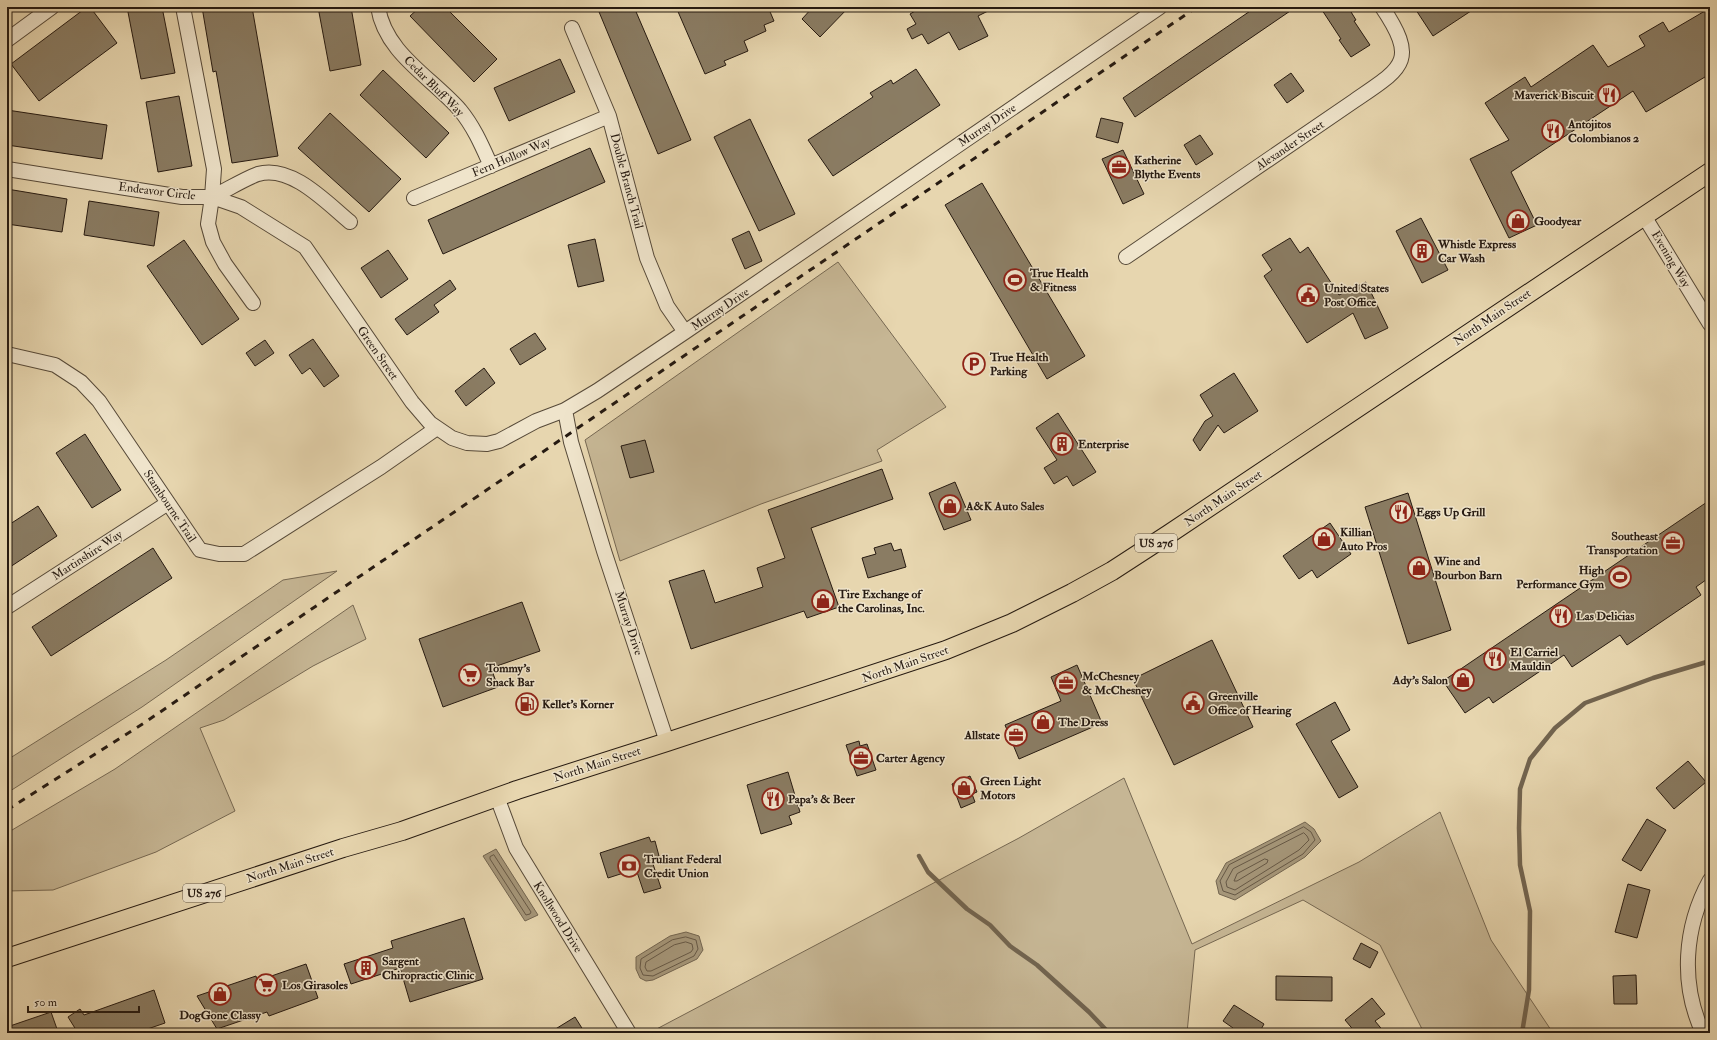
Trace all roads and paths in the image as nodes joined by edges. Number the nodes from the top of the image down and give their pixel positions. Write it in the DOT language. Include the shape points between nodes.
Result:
graph roads {
  1 [pos="52,7"];
  2 [pos="183,7"];
  3 [pos="378,7"];
  4 [pos="1160,7"];
  5 [pos="1382,7"];
  6 [pos="572,28"];
  7 [pos="7,40"];
  8 [pos="609,116"];
  9 [pos="491,166"];
  10 [pos="7,169"];
  11 [pos="1710,172"];
  12 [pos="212,198"];
  13 [pos="414,198"];
  14 [pos="1644,216"];
  15 [pos="350,222"];
  16 [pos="1126,257"];
  17 [pos="253,303"];
  18 [pos="1710,324"];
  19 [pos="685,332"];
  20 [pos="7,354"];
  21 [pos="565,410"];
  22 [pos="437,428"];
  23 [pos="168,502"];
  24 [pos="7,607"];
  25 [pos="668,742"];
  26 [pos="497,797"];
  27 [pos="1710,880"];
  28 [pos="7,958"];
  29 [pos="629,1033"];
  30 [pos="1703,1033"];
  1 -- 7 [label="street"];
  2 -- 12 [label="street, Endeavor Circle" via="214,169"];
  3 -- 9 [label="street, Cedar Bluff Way" via="384,31 397,50 460,110 474,130"];
  4 -- 19 [label="street, Murray Drive"];
  5 -- 16 [label="street, Alexander Street" via="1402,44 1402,59 1395,70 1383,81"];
  6 -- 8 [label="street, Double Branch Trail"];
  8 -- 9 [label="street, Fern Hollow Way"];
  8 -- 19 [label="street, Double Branch Trail" via="646,258 667,306"];
  9 -- 13 [label="street, Fern Hollow Way"];
  10 -- 12 [label="street, Endeavor Circle" via="182,197"];
  11 -- 14 [label="main road, North Main Street / US 276"];
  12 -- 15 [label="street" via="259,174 277,173 292,178 310,189"];
  12 -- 17 [label="street" via="208,224 213,242"];
  12 -- 22 [label="street, Green Street" via="241,207 305,247 412,402"];
  14 -- 18 [label="street, Evening Way"];
  14 -- 25 [label="main road, North Main Street / US 276" via="1221,500 1112,571 1072,593 1012,623 946,650"];
  19 -- 21 [label="street, Murray Drive"];
  20 -- 23 [label="street, Stambourne Trail" via="55,365 81,382 99,401"];
  21 -- 22 [label="street, Green Street" via="536,421 499,441 487,444 467,443 452,438"];
  21 -- 25 [label="street, Murray Drive" via="571,442 600,536"];
  22 -- 23 [label="street, Stambourne Trail" via="381,467 244,554 219,554 200,550"];
  23 -- 24 [label="street, Martinshire Way"];
  25 -- 26 [label="main road, North Main Street / US 276"];
  26 -- 28 [label="main road, North Main Street / US 276" via="402,831"];
  26 -- 29 [label="street, Knollwood Drive" via="516,848"];
  27 -- 30 [label="street" via="1693,922 1687,960 1689,992"];
}
